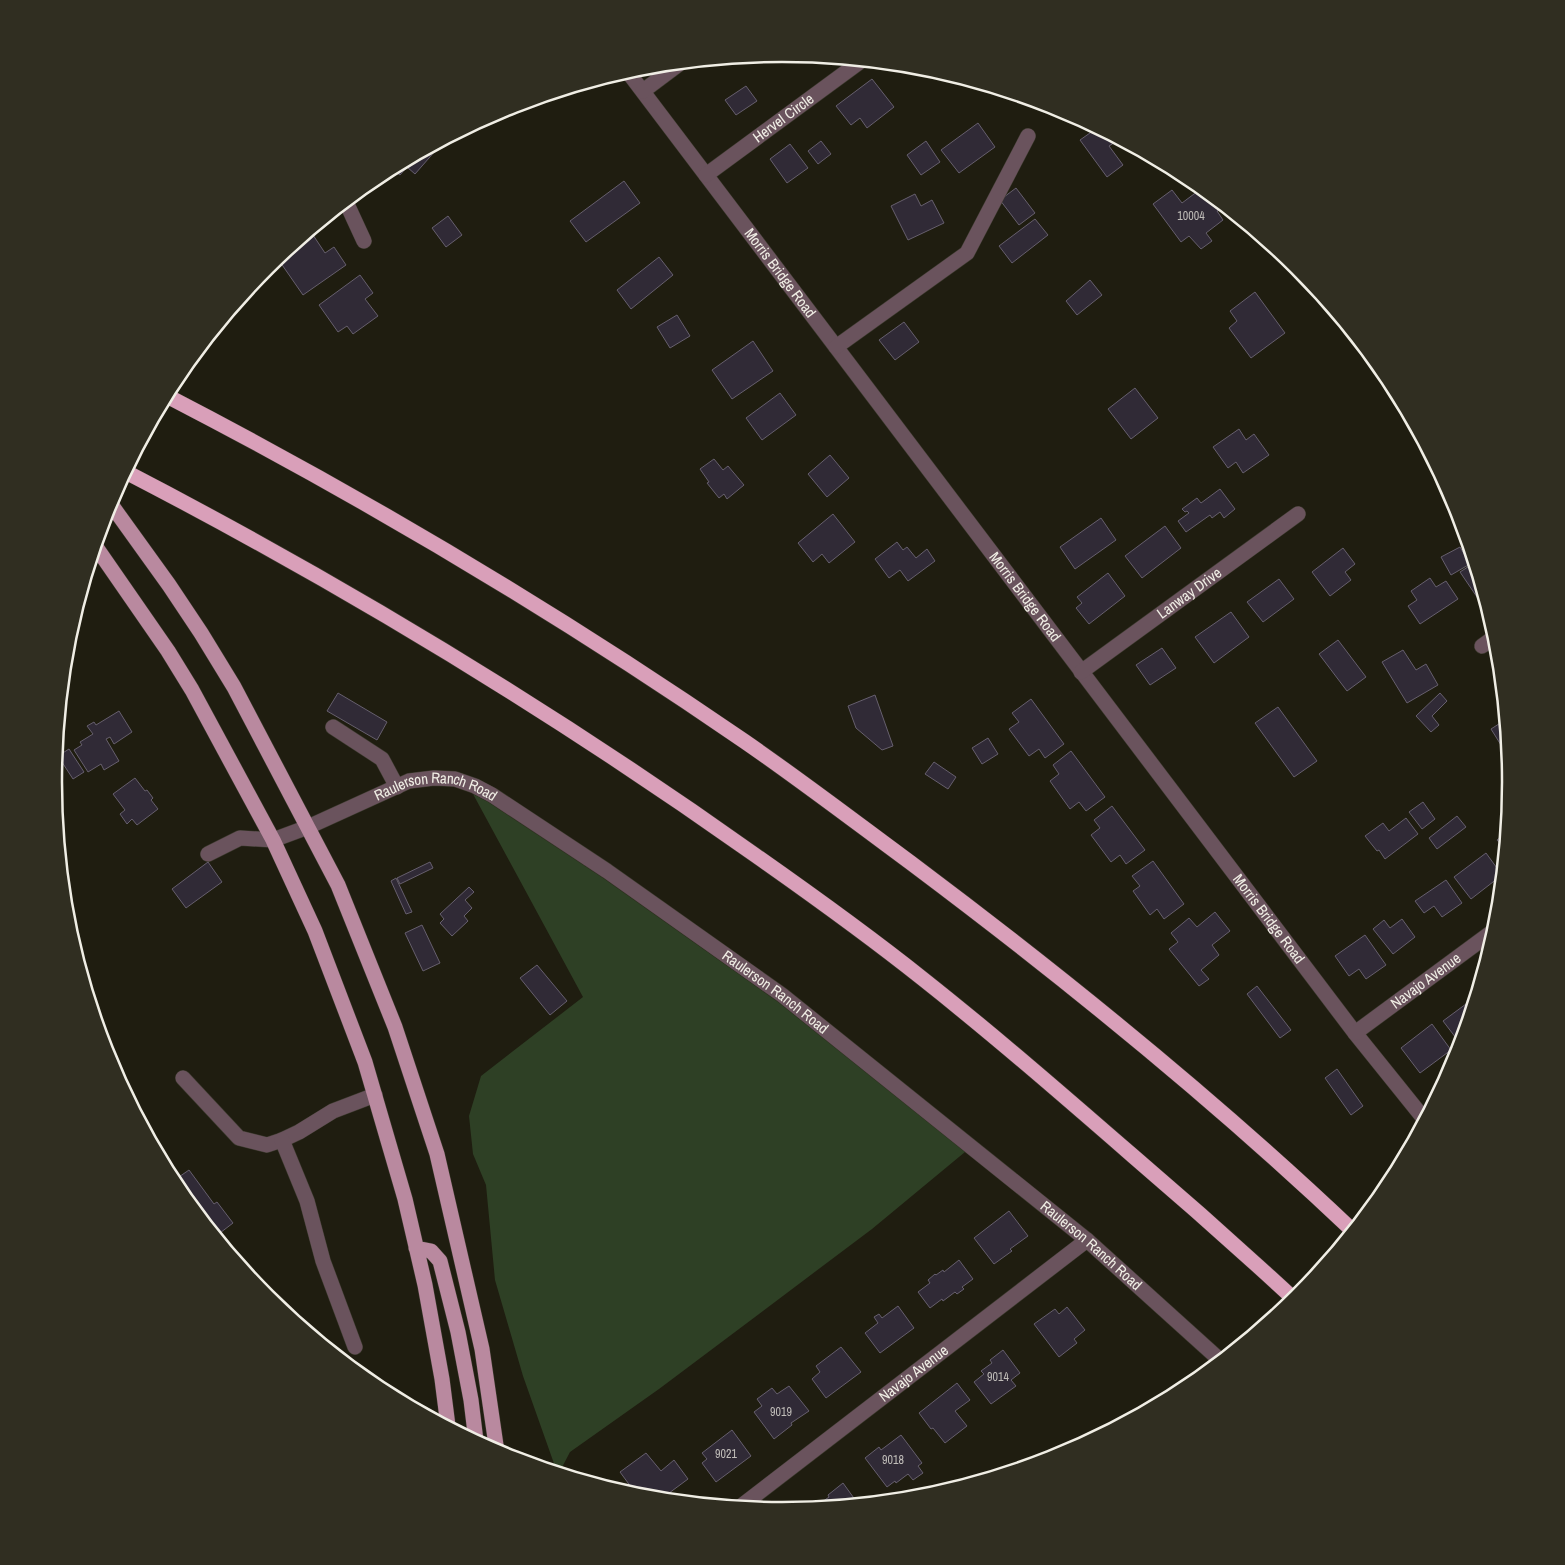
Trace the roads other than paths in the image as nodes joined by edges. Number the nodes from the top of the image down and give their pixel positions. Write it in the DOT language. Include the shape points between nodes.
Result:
graph roads {
  1 [pos="855,67"];
  2 [pos="668,72"];
  3 [pos="633,78"];
  4 [pos="643,91"];
  5 [pos="1028,136"];
  6 [pos="706,175"];
  7 [pos="349,208"];
  8 [pos="364,240"];
  9 [pos="836,347"];
  10 [pos="173,399"];
  11 [pos="132,475"];
  12 [pos="116,511"];
  13 [pos="1298,514"];
  14 [pos="100,554"];
  15 [pos="1489,641"];
  16 [pos="1482,646"];
  17 [pos="1081,672"];
  18 [pos="333,727"];
  19 [pos="397,787"];
  20 [pos="308,827"];
  21 [pos="273,840"];
  22 [pos="208,854"];
  23 [pos="1486,937"];
  24 [pos="1355,1033"];
  25 [pos="183,1078"];
  26 [pos="375,1095"];
  27 [pos="1421,1115"];
  28 [pos="282,1140"];
  29 [pos="1349,1227"];
  30 [pos="1087,1240"];
  31 [pos="416,1248"];
  32 [pos="1289,1295"];
  33 [pos="355,1347"];
  34 [pos="1217,1357"];
  35 [pos="447,1419"];
  36 [pos="475,1433"];
  37 [pos="496,1443"];
  38 [pos="754,1501"];
  1 -- 6 [label="street, Hervel Circle"];
  2 -- 4 [label="street"];
  3 -- 4 [label="street, Morris Bridge Road"];
  4 -- 6 [label="street, Morris Bridge Road"];
  5 -- 9 [label="street" via="967,253"];
  6 -- 9 [label="street, Morris Bridge Road"];
  7 -- 8 [label="street"];
  9 -- 17 [label="street, Morris Bridge Road"];
  10 -- 29 [label="highway" via="351,496 489,577 744,742 1001,930 1258,1144"];
  11 -- 32 [label="highway" via="228,526 440,648 576,732 704,819 922,978 1031,1066"];
  12 -- 20 [label="main road" via="169,585 234,687"];
  13 -- 17 [label="street, Lanway Drive"];
  14 -- 21 [label="main road" via="192,690"];
  15 -- 16 [label="street"];
  17 -- 24 [label="street, Morris Bridge Road"];
  18 -- 19 [label="street" via="382,759"];
  19 -- 20 [label="street, Raulerson Ranch Road"];
  19 -- 30 [label="street, Raulerson Ranch Road" via="409,781 455,779 475,786 521,814 782,995"];
  20 -- 21 [label="street, Raulerson Ranch Road"];
  20 -- 37 [label="main road" via="338,885 395,1027 437,1154 482,1348"];
  21 -- 22 [label="street" via="240,838"];
  21 -- 26 [label="main road" via="315,931"];
  23 -- 24 [label="street, Navajo Avenue"];
  24 -- 27 [label="street, Morris Bridge Road"];
  25 -- 28 [label="street" via="239,1138 267,1145"];
  26 -- 28 [label="street" via="334,1111"];
  26 -- 31 [label="main road"];
  28 -- 33 [label="street" via="307,1201 323,1261"];
  30 -- 34 [label="street, Raulerson Ranch Road"];
  30 -- 38 [label="street, Navajo Avenue"];
  31 -- 35 [label="main road"];
  31 -- 36 [label="main road" via="431,1251 440,1261 458,1332"];
}
